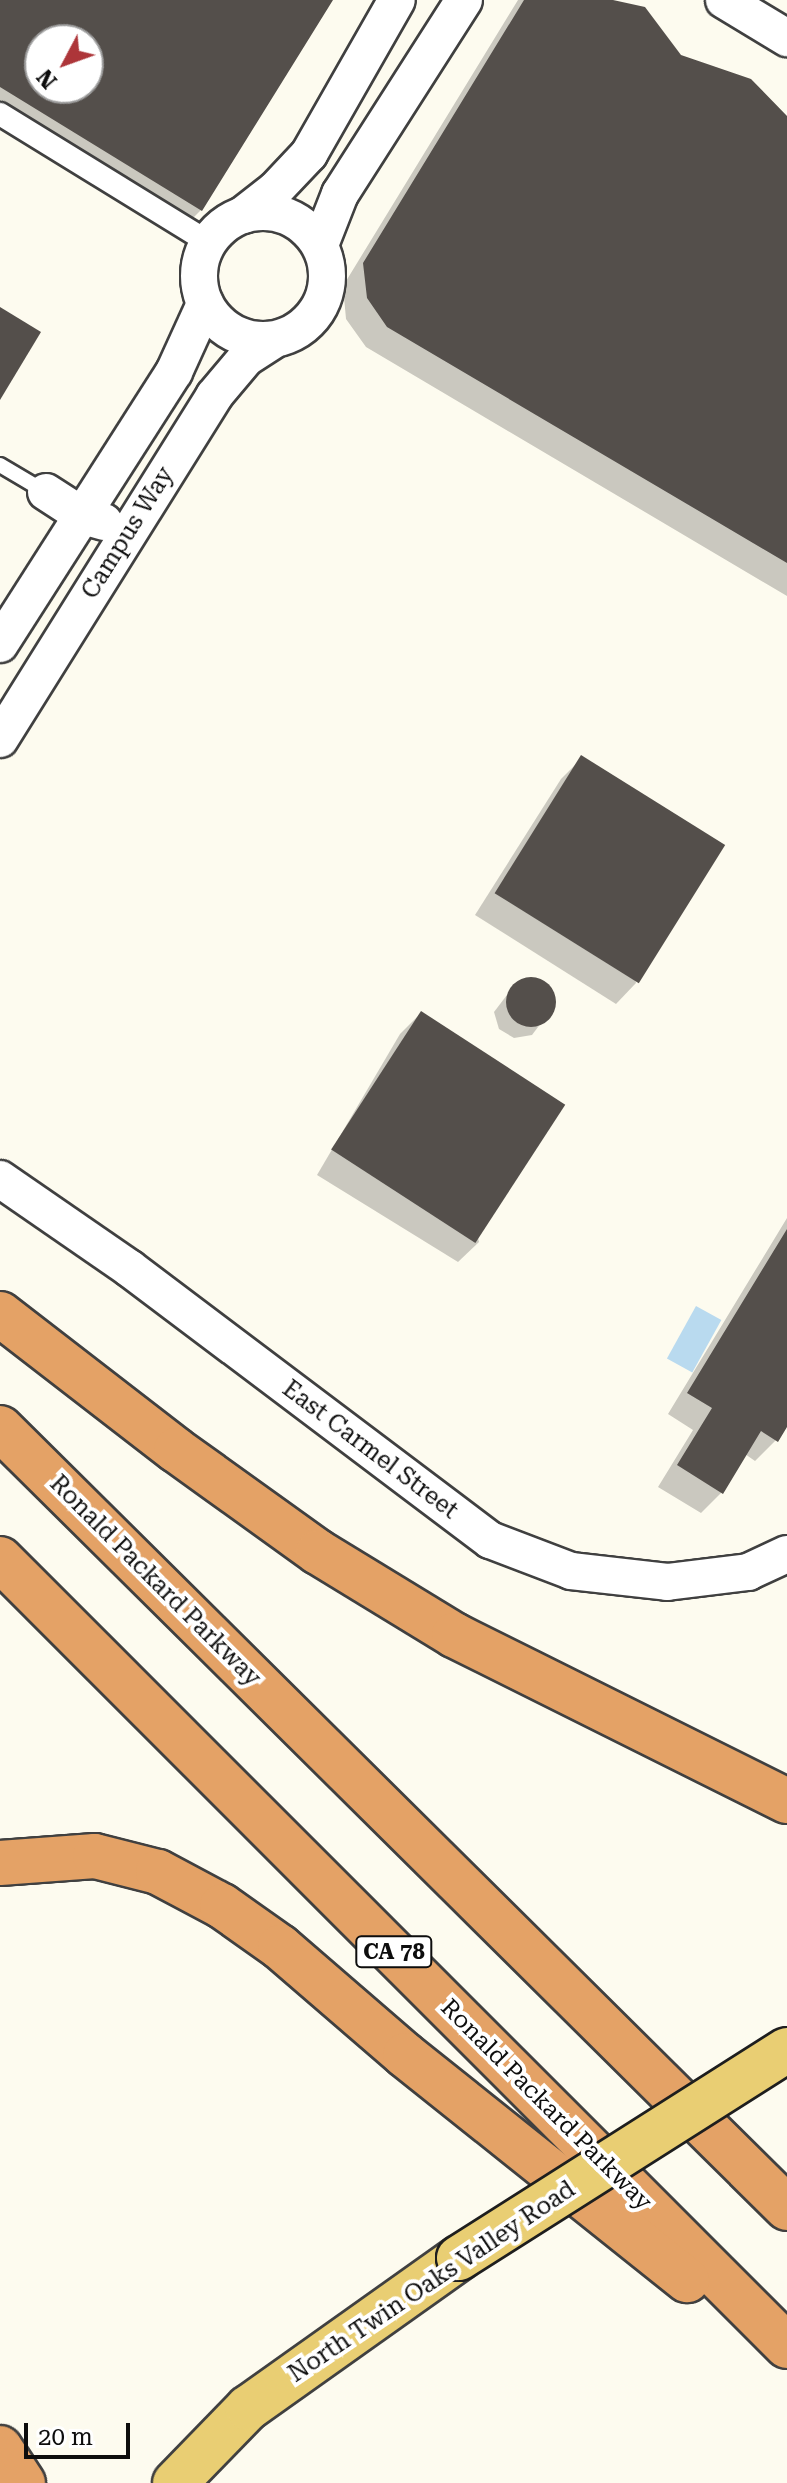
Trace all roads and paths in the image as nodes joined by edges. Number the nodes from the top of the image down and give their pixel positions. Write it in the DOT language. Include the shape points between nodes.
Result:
graph roads {
  1 [pos="397,0"];
  2 [pos="464,0"];
  3 [pos="724,0"];
  4 [pos="787,38"];
  5 [pos="0,114"];
  6 [pos="243,215"];
  7 [pos="208,242"];
  8 [pos="320,245"];
  9 [pos="205,304"];
  10 [pos="272,341"];
  11 [pos="0,465"];
  12 [pos="46,492"];
  13 [pos="140,515"];
  14 [pos="83,516"];
  15 [pos="0,644"];
  16 [pos="0,739"];
  17 [pos="0,1179"];
  18 [pos="0,1314"];
  19 [pos="0,1428"];
  20 [pos="787,1554"];
  21 [pos="0,1559"];
  22 [pos="787,1801"];
  23 [pos="0,1863"];
  24 [pos="787,2050"];
  25 [pos="787,2208"];
  26 [pos="787,2346"];
  27 [pos="787,2360"];
  28 [pos="0,2448"];
  29 [pos="23,2483"];
  30 [pos="175,2483"];
  1 -- 6 [label="street" via="309,154"];
  2 -- 8 [label="street" via="340,194"];
  3 -- 4 [label="street"];
  5 -- 7 [label="street"];
  6 -- 7 [label="street" via="223,225"];
  6 -- 8 [label="street" via="265,211 287,216"];
  7 -- 9 [label="street" via="200,262"];
  8 -- 10 [label="street, Campus Way" via="327,266 321,307 292,335"];
  9 -- 10 [label="street" via="233,334"];
  9 -- 14 [label="street, Campus Way" via="174,372"];
  10 -- 13 [label="street, Campus Way" via="246,358 214,396"];
  11 -- 12 [label="lane"];
  12 -- 14 [label="street"];
  13 -- 14 [label="street" via="108,523"];
  13 -- 16 [label="street, Campus Way"];
  14 -- 15 [label="street, Campus Way"];
  17 -- 20 [label="street, East Carmel Street" via="129,1268 490,1540 571,1571 667,1582 748,1572"];
  18 -- 22 [label="highway" via="318,1552 454,1635"];
  19 -- 25 [label="highway, Ronald Packard Parkway"];
  21 -- 26 [label="highway, Ronald Packard Parkway / CA 78"];
  23 -- 27 [label="highway" via="95,1856 158,1872 222,1906 280,1947 405,2055"];
  24 -- 30 [label="main road, North Twin Oaks Valley Road, bridge" via="459,2258 248,2408"];
  28 -- 29 [label="highway"];
}
